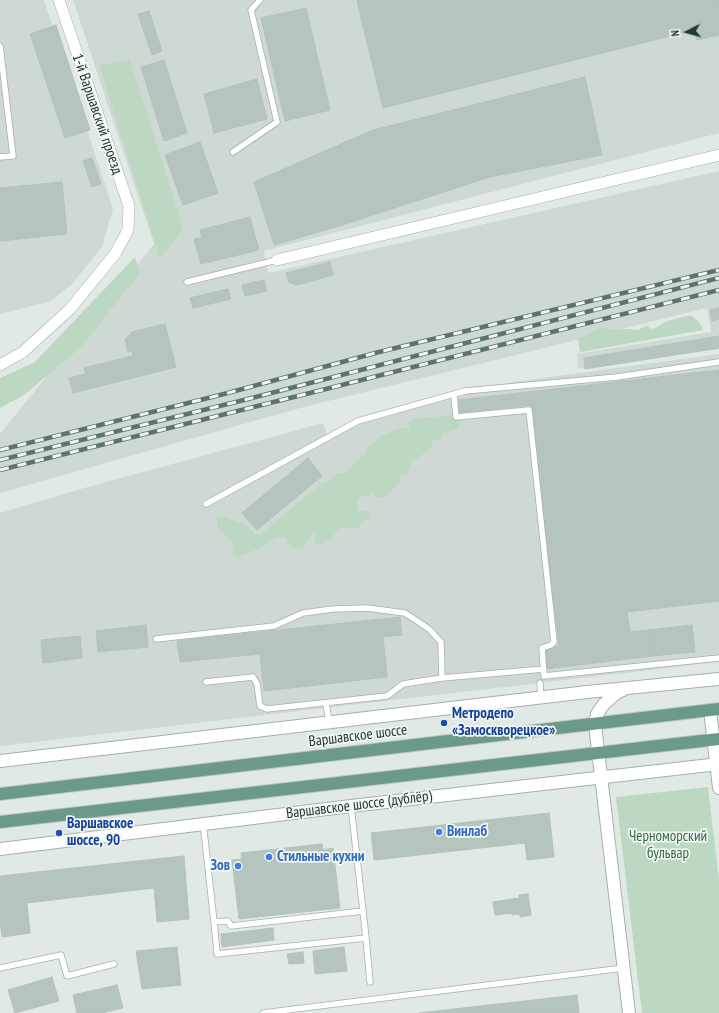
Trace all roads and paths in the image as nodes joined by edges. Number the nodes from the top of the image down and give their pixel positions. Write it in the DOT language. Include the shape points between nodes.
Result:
graph roads {
  1 [pos="59,0"];
  2 [pos="260,0"];
  3 [pos="0,46"];
  4 [pos="233,152"];
  5 [pos="719,155"];
  6 [pos="0,157"];
  7 [pos="276,260"];
  8 [pos="187,282"];
  9 [pos="719,362"];
  10 [pos="0,365"];
  11 [pos="454,395"];
  12 [pos="206,504"];
  13 [pos="156,639"];
  14 [pos="719,658"];
  15 [pos="544,669"];
  16 [pos="442,678"];
  17 [pos="719,679"];
  18 [pos="206,682"];
  19 [pos="540,683"];
  20 [pos="628,688"];
  21 [pos="541,698"];
  22 [pos="326,703"];
  23 [pos="715,709"];
  24 [pos="329,722"];
  25 [pos="595,725"];
  26 [pos="716,740"];
  27 [pos="598,752"];
  28 [pos="0,761"];
  29 [pos="718,765"];
  30 [pos="601,777"];
  31 [pos="719,788"];
  32 [pos="0,794"];
  33 [pos="351,806"];
  34 [pos="0,822"];
  35 [pos="203,824"];
  36 [pos="0,849"];
  37 [pos="363,911"];
  38 [pos="214,922"];
  39 [pos="366,938"];
  40 [pos="114,964"];
  41 [pos="0,968"];
  42 [pos="624,968"];
  43 [pos="370,982"];
  44 [pos="263,1013"];
  45 [pos="629,1013"];
  1 -- 10 [label="street, 1-й Варшавский проезд" via="128,206 128,230 115,254 70,309 23,352"];
  2 -- 4 [label="lane" via="251,10 277,122"];
  3 -- 6 [label="lane" via="12,156"];
  5 -- 7 [label="street"];
  7 -- 8 [label="lane"];
  9 -- 11 [label="lane" via="617,377"];
  11 -- 12 [label="lane" via="358,421"];
  11 -- 15 [label="lane" via="456,418 529,410 554,642 542,648"];
  13 -- 16 [label="lane" via="274,626 303,613 333,609 367,608 405,613 429,629 441,642"];
  14 -- 15 [label="lane" via="544,676"];
  15 -- 16 [label="lane"];
  16 -- 22 [label="lane" via="403,684 387,696"];
  17 -- 20 [label="street"];
  18 -- 22 [label="lane" via="253,677 257,684 260,706 267,709"];
  19 -- 21 [label="lane"];
  20 -- 21 [label="street"];
  20 -- 25 [label="street" via="615,694 604,704 597,714"];
  21 -- 24 [label="street"];
  22 -- 24 [label="lane"];
  23 -- 25 [label="main road, Варшавское шоссе"];
  23 -- 26 [label="street"];
  24 -- 28 [label="street"];
  25 -- 27 [label="street"];
  25 -- 32 [label="main road, Варшавское шоссе"];
  26 -- 27 [label="main road"];
  26 -- 29 [label="street"];
  27 -- 30 [label="street"];
  27 -- 34 [label="main road"];
  29 -- 30 [label="street, Варшавское шоссе (дублёр)"];
  29 -- 31 [label="street"];
  30 -- 33 [label="street, Варшавское шоссе (дублёр)"];
  30 -- 42 [label="street"];
  33 -- 35 [label="street, Варшавское шоссе (дублёр)"];
  33 -- 37 [label="lane"];
  35 -- 36 [label="street, Варшавское шоссе (дублёр)"];
  35 -- 38 [label="lane"];
  37 -- 38 [label="lane" via="231,926 228,921"];
  37 -- 39 [label="lane"];
  38 -- 39 [label="lane" via="219,941 217,954"];
  39 -- 43 [label="lane"];
  40 -- 41 [label="lane" via="67,976 61,955"];
  42 -- 44 [label="lane"];
  42 -- 45 [label="street"];
}
